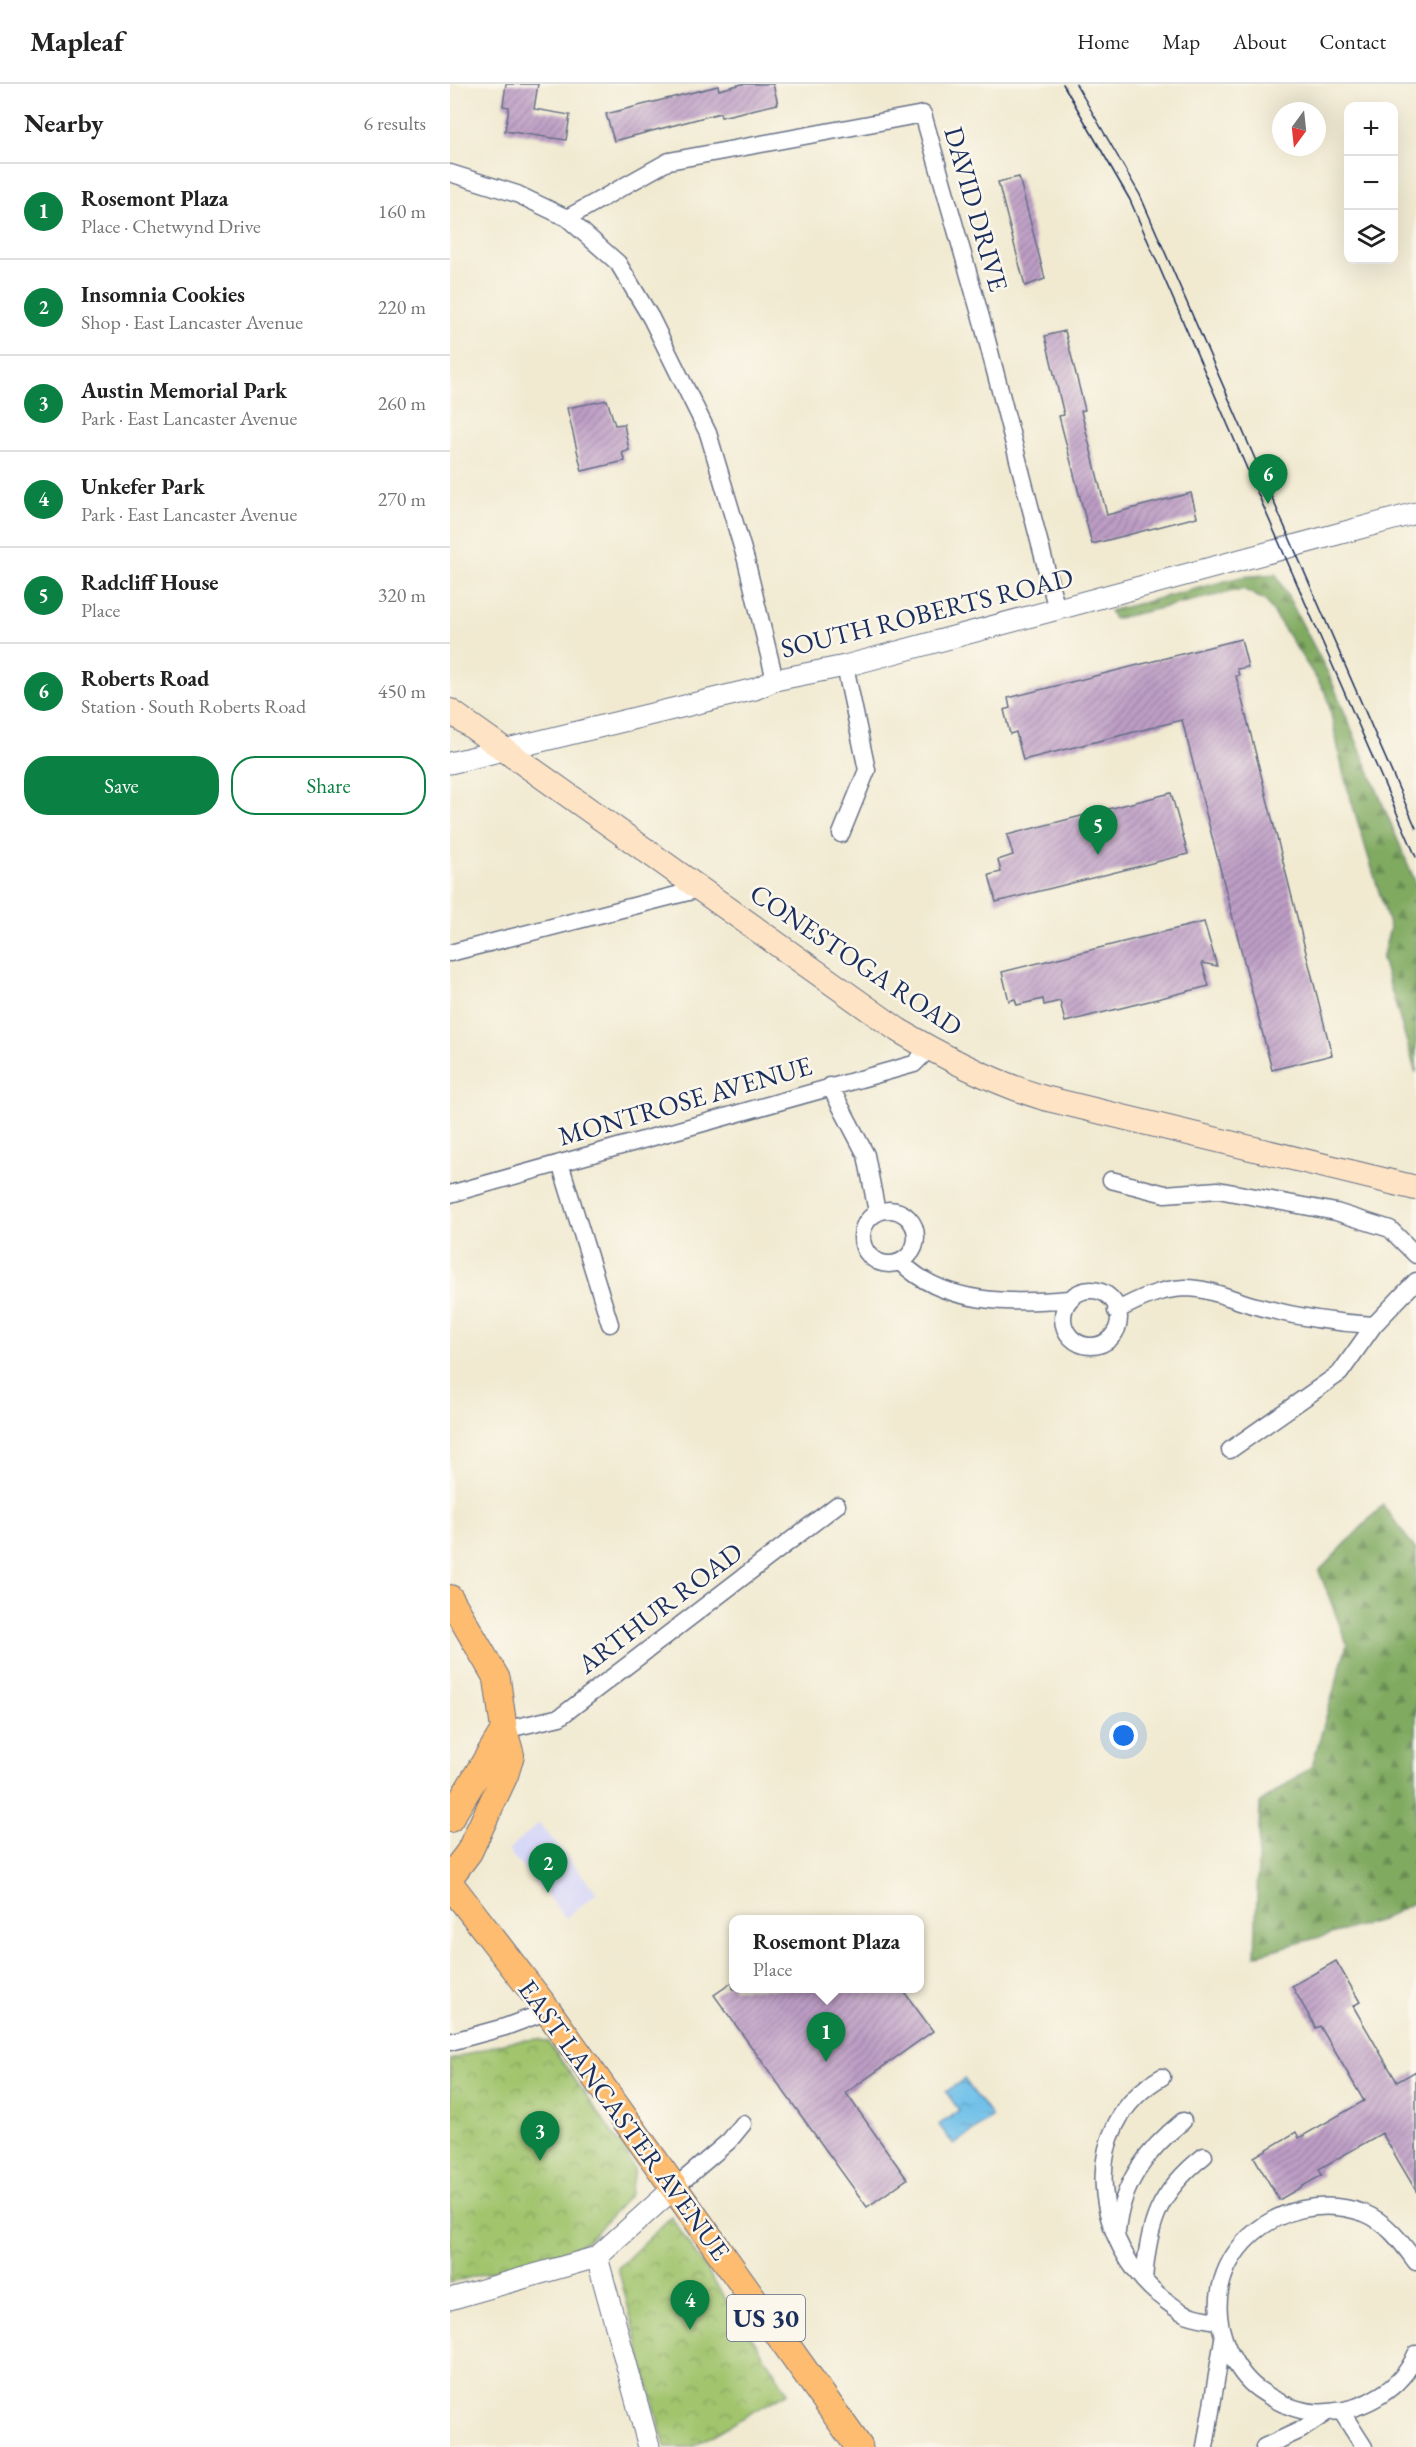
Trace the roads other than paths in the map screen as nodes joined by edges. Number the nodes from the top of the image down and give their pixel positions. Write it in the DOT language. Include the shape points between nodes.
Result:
graph roads {
  1 [pos="450,173"];
  2 [pos="567,218"];
  3 [pos="1416,513"];
  4 [pos="1057,610"];
  5 [pos="845,666"];
  6 [pos="775,680"];
  7 [pos="450,711"];
  8 [pos="503,749"];
  9 [pos="450,763"];
  10 [pos="841,834"];
  11 [pos="700,889"];
  12 [pos="450,953"];
  13 [pos="929,1049"];
  14 [pos="830,1086"];
  15 [pos="560,1162"];
  16 [pos="1111,1180"];
  17 [pos="1416,1189"];
  18 [pos="450,1194"];
  19 [pos="877,1212"];
  20 [pos="1416,1255"];
  21 [pos="901,1262"];
  22 [pos="1416,1281"];
  23 [pos="1069,1299"];
  24 [pos="1116,1311"];
  25 [pos="610,1324"];
  26 [pos="1374,1325"];
  27 [pos="1230,1450"];
  28 [pos="837,1505"];
  29 [pos="450,1598"];
  30 [pos="504,1730"];
  31 [pos="450,1819"];
  32 [pos="450,1877"];
  33 [pos="450,1884"];
  34 [pos="548,2011"];
  35 [pos="450,2042"];
  36 [pos="1162,2077"];
  37 [pos="1183,2121"];
  38 [pos="743,2124"];
  39 [pos="1204,2156"];
  40 [pos="673,2189"];
  41 [pos="1117,2238"];
  42 [pos="597,2257"];
  43 [pos="1416,2262"];
  44 [pos="1144,2281"];
  45 [pos="450,2299"];
  46 [pos="1220,2322"];
  47 [pos="1223,2338"];
  48 [pos="1416,2355"];
  49 [pos="1334,2412"];
  50 [pos="649,2447"];
  51 [pos="859,2447"];
  52 [pos="1205,2447"];
  53 [pos="1264,2447"];
  54 [pos="1364,2447"];
  1 -- 2 [label="street" via="517,194"];
  2 -- 4 [label="street, DAVID DRIVE" via="669,161 923,114"];
  2 -- 6 [label="street" via="618,263 651,318 708,433 746,560"];
  3 -- 4 [label="street, SOUTH ROBERTS ROAD"];
  4 -- 5 [label="street, SOUTH ROBERTS ROAD"];
  5 -- 6 [label="street, SOUTH ROBERTS ROAD"];
  5 -- 10 [label="street" via="867,770"];
  6 -- 8 [label="street, SOUTH ROBERTS ROAD"];
  7 -- 8 [label="main road, CONESTOGA ROAD"];
  8 -- 9 [label="street, SOUTH ROBERTS ROAD"];
  8 -- 11 [label="main road, CONESTOGA ROAD"];
  11 -- 12 [label="street"];
  11 -- 13 [label="main road, CONESTOGA ROAD"];
  13 -- 14 [label="street, MONTROSE AVENUE" via="914,1064"];
  13 -- 17 [label="main road, CONESTOGA ROAD" via="1001,1084 1044,1098"];
  14 -- 15 [label="street, MONTROSE AVENUE"];
  14 -- 19 [label="street" via="866,1155"];
  15 -- 18 [label="street, MONTROSE AVENUE"];
  15 -- 25 [label="street"];
  16 -- 20 [label="street" via="1165,1194 1218,1190 1336,1212 1390,1229"];
  19 -- 21 [label="street" via="898,1211 914,1225 915,1246"];
  19 -- 21 [label="street" via="863,1227 864,1248 879,1263"];
  21 -- 23 [label="street" via="915,1276 966,1296 1034,1303"];
  22 -- 26 [label="street"];
  23 -- 24 [label="street" via="1078,1292 1099,1291 1109,1296"];
  23 -- 24 [label="street" via="1063,1320 1066,1330 1082,1344 1093,1346 1112,1336 1117,1326"];
  24 -- 26 [label="street" via="1152,1293 1186,1288 1329,1323"];
  26 -- 27 [label="street" via="1340,1373"];
  28 -- 30 [label="street, ARTHUR ROAD" via="560,1717"];
  29 -- 30 [label="main road" via="497,1679"];
  30 -- 31 [label="main road"];
  30 -- 32 [label="main road" via="511,1755 507,1768 469,1852"];
  33 -- 34 [label="highway, EAST LANCASTER AVENUE / US 30"];
  34 -- 35 [label="street"];
  34 -- 40 [label="highway, EAST LANCASTER AVENUE / US 30"];
  36 -- 41 [label="street" via="1146,2086 1130,2103 1108,2143 1102,2169 1105,2203"];
  37 -- 41 [label="street" via="1142,2162 1128,2184 1119,2211"];
  38 -- 40 [label="street"];
  39 -- 44 [label="street" via="1173,2184 1161,2201 1146,2247"];
  40 -- 42 [label="street"];
  40 -- 51 [label="highway, EAST LANCASTER AVENUE / US 30"];
  41 -- 44 [label="street" via="1128,2263"];
  42 -- 45 [label="street"];
  42 -- 50 [label="street"];
  43 -- 46 [label="street" via="1396,2234 1366,2214 1330,2205 1294,2209 1261,2225 1236,2252 1222,2285"];
  44 -- 46 [label="street" via="1184,2313"];
  46 -- 47 [label="street"];
  47 -- 49 [label="street" via="1234,2363 1251,2384 1273,2400 1299,2410"];
  47 -- 52 [label="street"];
  48 -- 49 [label="street" via="1394,2385 1369,2402"];
  49 -- 53 [label="street"];
  49 -- 54 [label="street"];
}
